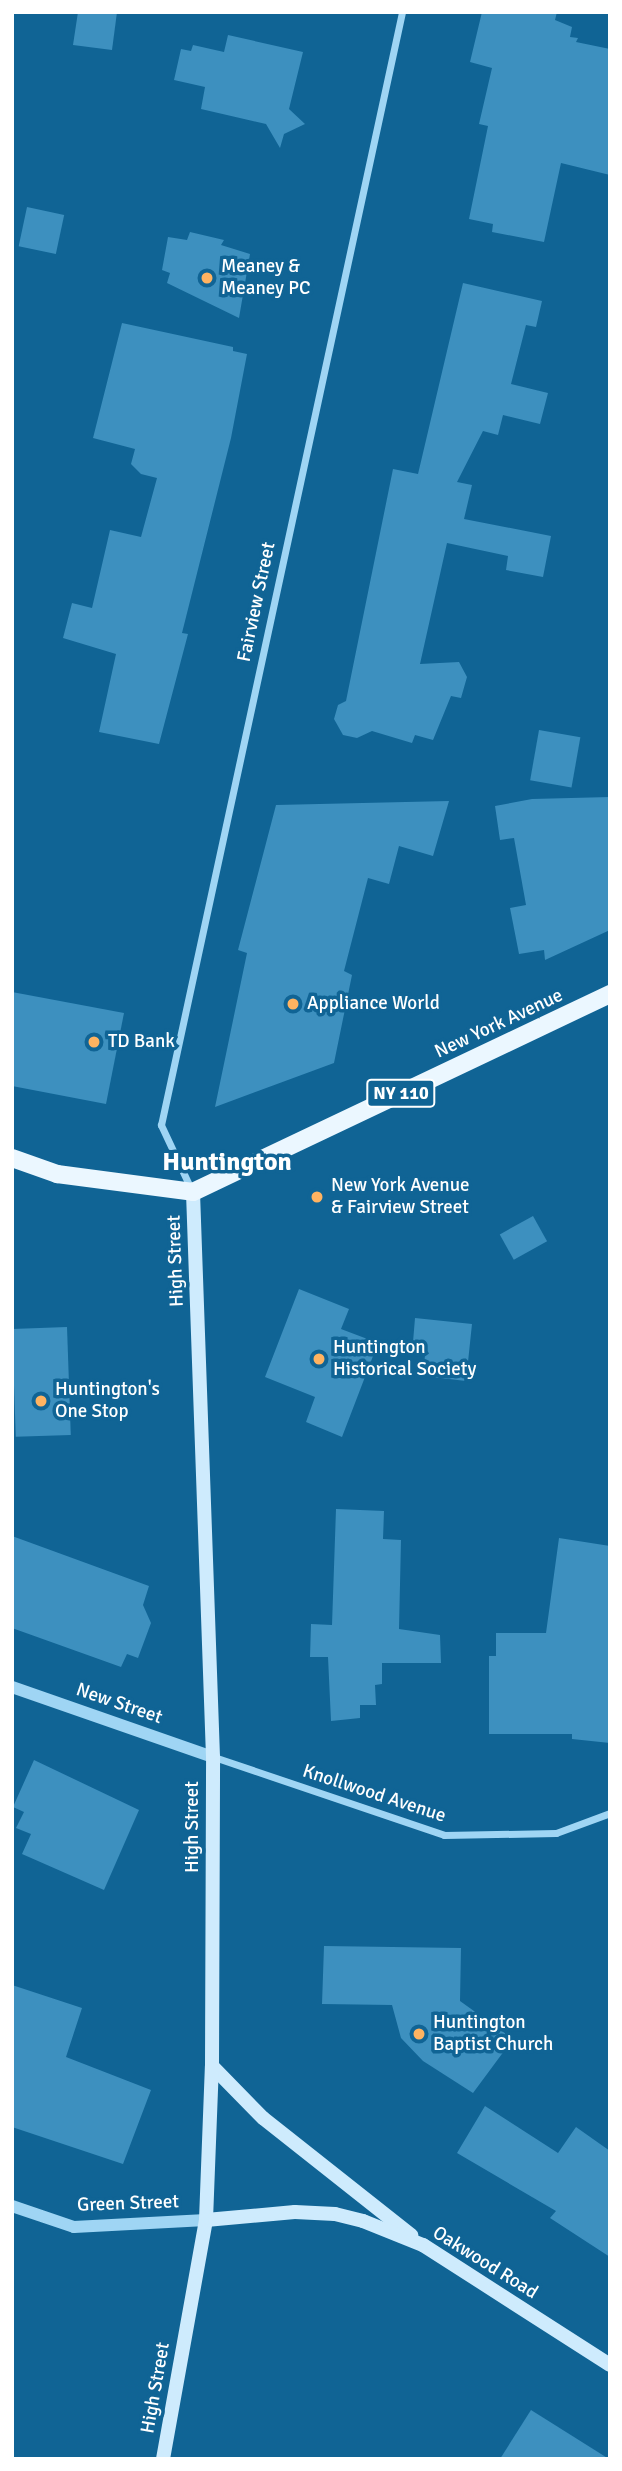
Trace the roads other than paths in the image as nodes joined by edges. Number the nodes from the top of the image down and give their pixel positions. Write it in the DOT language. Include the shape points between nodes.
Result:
graph roads {
  1 [pos="402,12"];
  2 [pos="610,994"];
  3 [pos="12,1158"];
  4 [pos="193,1192"];
  5 [pos="12,1687"];
  6 [pos="213,1757"];
  7 [pos="610,1813"];
  8 [pos="212,2066"];
  9 [pos="12,2206"];
  10 [pos="206,2220"];
  11 [pos="423,2245"];
  12 [pos="610,2364"];
  13 [pos="163,2459"];
  1 -- 4 [label="street, Fairview Street" via="161,1125"];
  2 -- 4 [label="main road, New York Avenue / NY 110"];
  3 -- 4 [label="main road" via="57,1174"];
  4 -- 6 [label="main road, High Street"];
  5 -- 6 [label="street, New Street"];
  6 -- 7 [label="street, Knollwood Avenue" via="444,1835 556,1833"];
  6 -- 8 [label="main road, High Street"];
  8 -- 10 [label="main road, High Street"];
  8 -- 11 [label="main road" via="263,2118"];
  9 -- 10 [label="street, Green Street" via="74,2227"];
  10 -- 11 [label="main road, Oakwood Road" via="295,2212 335,2214"];
  10 -- 13 [label="main road, High Street"];
  11 -- 12 [label="main road, Oakwood Road"];
}
